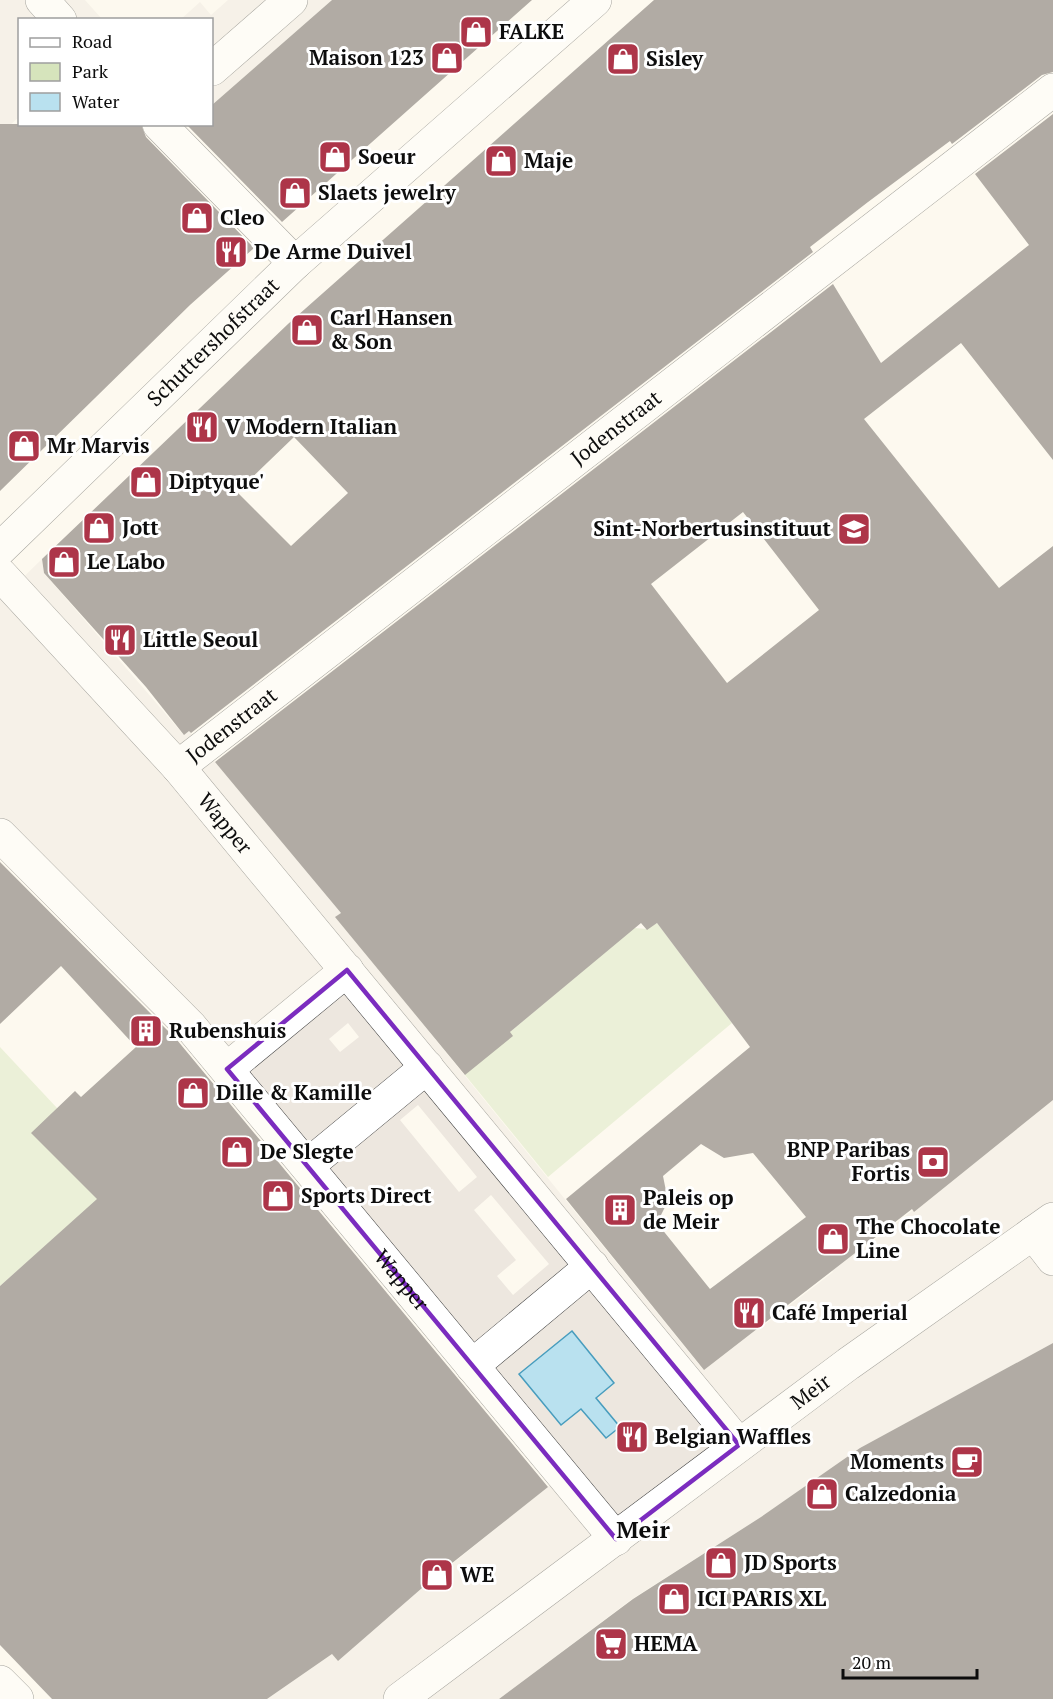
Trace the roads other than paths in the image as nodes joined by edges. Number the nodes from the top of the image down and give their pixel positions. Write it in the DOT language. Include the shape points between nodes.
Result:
graph roads {
  1 [pos="42,0"];
  2 [pos="291,0"];
  3 [pos="595,0"];
  4 [pos="58,18"];
  5 [pos="213,68"];
  6 [pos="1053,90"];
  7 [pos="161,126"];
  8 [pos="295,263"];
  9 [pos="0,549"];
  10 [pos="0,574"];
  11 [pos="178,767"];
  12 [pos="0,835"];
  13 [pos="347,970"];
  14 [pos="427,1067"];
  15 [pos="228,1069"];
  16 [pos="307,1166"];
  17 [pos="1043,1226"];
  18 [pos="1053,1259"];
  19 [pos="592,1266"];
  20 [pos="472,1366"];
  21 [pos="738,1445"];
  22 [pos="616,1539"];
  23 [pos="400,1699"];
  1 -- 4 [label="street"];
  2 -- 5 [label="street"];
  3 -- 8 [label="street, Schuttershofstraat"];
  6 -- 11 [label="street, Jodenstraat"];
  7 -- 8 [label="street"];
  8 -- 9 [label="street, Schuttershofstraat"];
  10 -- 11 [label="street, Wapper"];
  11 -- 13 [label="street, Wapper"];
  12 -- 15 [label="street, Wapper" via="192,1027"];
  13 -- 14 [label="street, Wapper"];
  13 -- 15 [label="street"];
  14 -- 16 [label="street"];
  14 -- 19 [label="street, Wapper"];
  15 -- 16 [label="street, Wapper"];
  16 -- 20 [label="street, Wapper"];
  17 -- 18 [label="street"];
  17 -- 21 [label="street, Meir"];
  19 -- 20 [label="street"];
  19 -- 21 [label="street, Wapper"];
  20 -- 22 [label="street, Wapper"];
  21 -- 22 [label="street, Meir"];
  22 -- 23 [label="street, Meir"];
}
